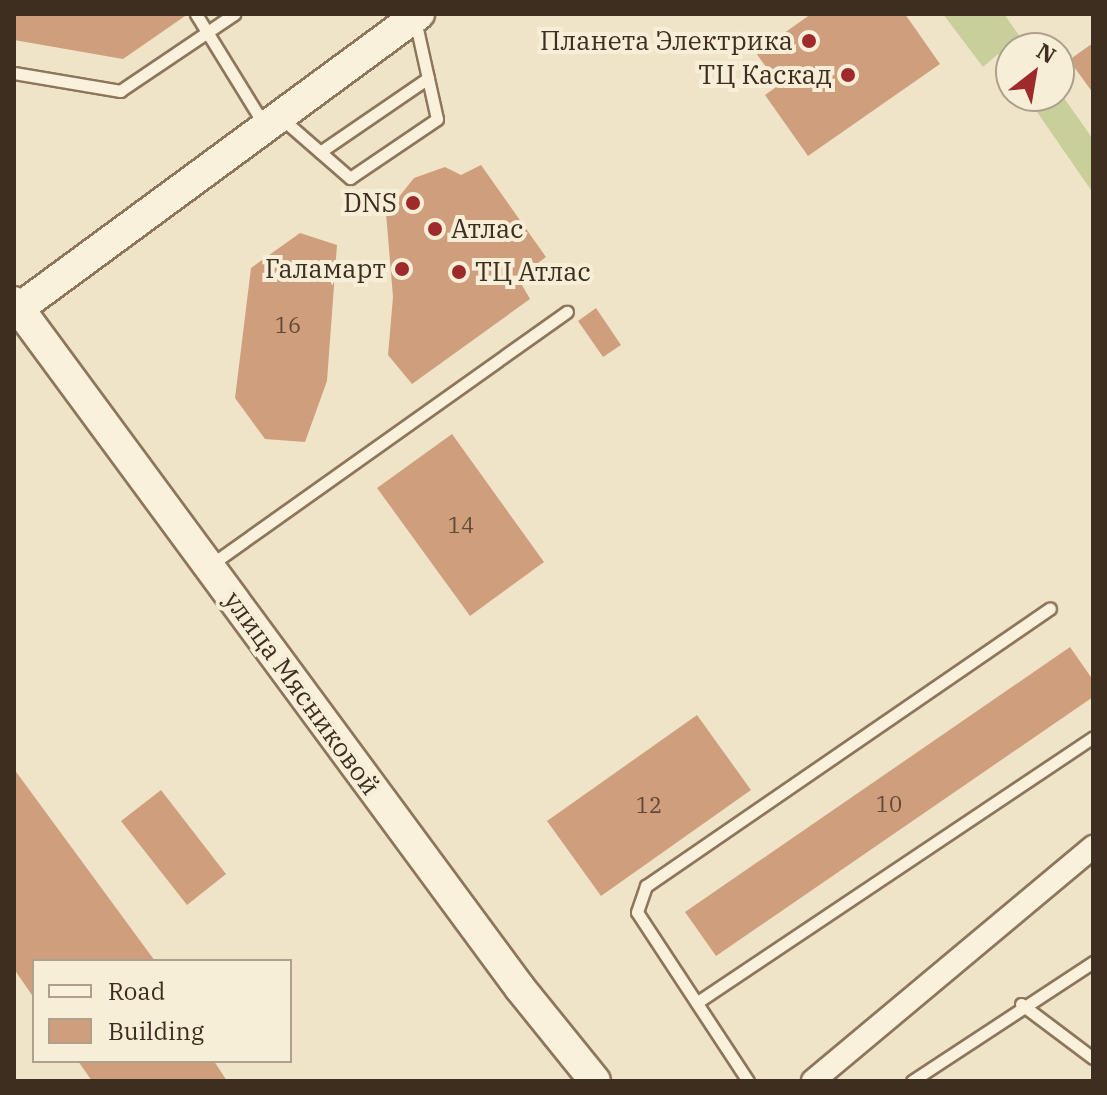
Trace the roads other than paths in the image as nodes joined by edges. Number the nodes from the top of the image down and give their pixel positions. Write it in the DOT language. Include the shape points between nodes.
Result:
graph roads {
  1 [pos="196,14"];
  2 [pos="234,14"];
  3 [pos="417,16"];
  4 [pos="208,33"];
  5 [pos="14,73"];
  6 [pos="428,78"];
  7 [pos="270,119"];
  8 [pos="320,152"];
  9 [pos="15,307"];
  10 [pos="567,312"];
  11 [pos="209,567"];
  12 [pos="1050,608"];
  13 [pos="1093,737"];
  14 [pos="1093,847"];
  15 [pos="1093,962"];
  16 [pos="699,1001"];
  17 [pos="1021,1004"];
  18 [pos="1093,1058"];
  19 [pos="595,1081"];
  20 [pos="748,1081"];
  21 [pos="813,1081"];
  22 [pos="912,1081"];
  1 -- 4 [label="lane"];
  2 -- 4 [label="lane"];
  3 -- 6 [label="lane"];
  3 -- 7 [label="street"];
  4 -- 5 [label="lane" via="120,91"];
  4 -- 7 [label="lane"];
  6 -- 8 [label="lane"];
  6 -- 8 [label="lane" via="437,119 350,178"];
  7 -- 8 [label="lane"];
  7 -- 9 [label="street"];
  9 -- 11 [label="street, улица Мясниковой"];
  10 -- 11 [label="lane"];
  11 -- 19 [label="street, улица Мясниковой"];
  12 -- 16 [label="lane" via="646,886 637,912"];
  13 -- 16 [label="lane"];
  14 -- 21 [label="street"];
  15 -- 17 [label="lane"];
  16 -- 20 [label="lane"];
  17 -- 18 [label="lane"];
  17 -- 22 [label="lane"];
}
